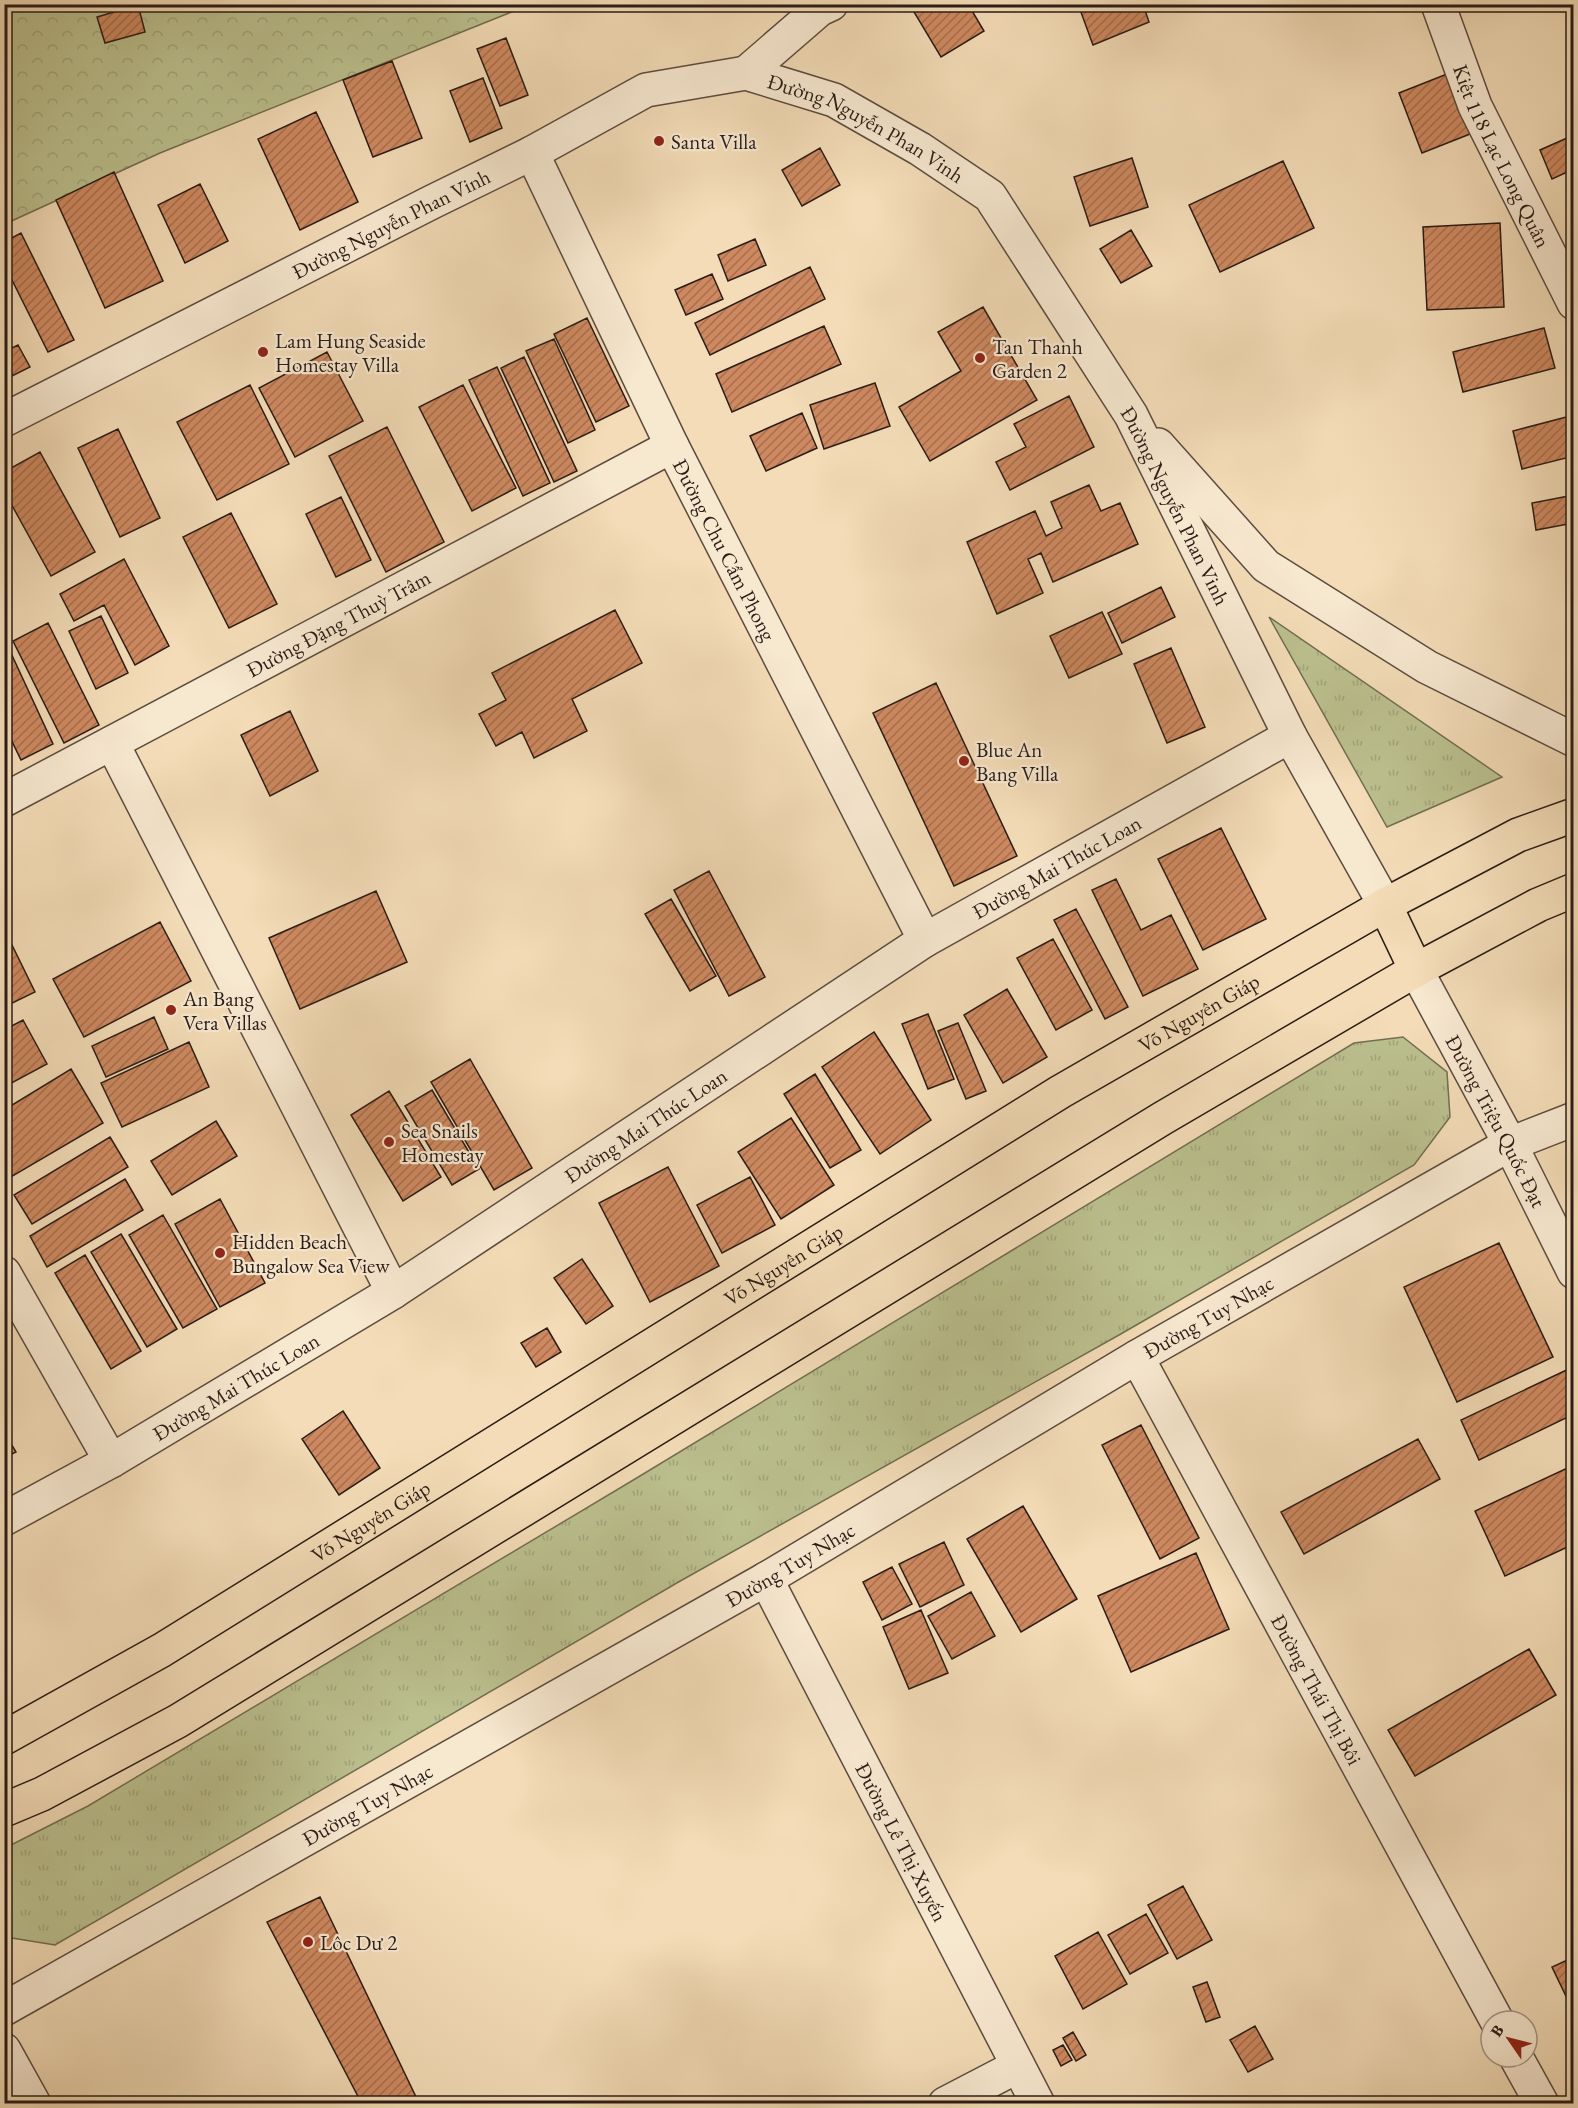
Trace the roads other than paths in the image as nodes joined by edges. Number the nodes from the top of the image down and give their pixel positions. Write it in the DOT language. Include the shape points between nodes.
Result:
graph roads {
  1 [pos="831,4"];
  2 [pos="1438,4"];
  3 [pos="746,73"];
  4 [pos="532,153"];
  5 [pos="1574,303"];
  6 [pos="1131,415"];
  7 [pos="4,420"];
  8 [pos="672,446"];
  9 [pos="1290,736"];
  10 [pos="1574,740"];
  11 [pos="112,743"];
  12 [pos="4,800"];
  13 [pos="1574,815"];
  14 [pos="1574,890"];
  15 [pos="1385,905"];
  16 [pos="925,940"];
  17 [pos="1416,970"];
  18 [pos="1574,1119"];
  19 [pos="1510,1144"];
  20 [pos="1574,1272"];
  21 [pos="4,1273"];
  22 [pos="393,1292"];
  23 [pos="1137,1357"];
  24 [pos="111,1461"];
  25 [pos="4,1519"];
  26 [pos="766,1579"];
  27 [pos="4,1738"];
  28 [pos="4,1810"];
  29 [pos="4,2009"];
  30 [pos="1490,2009"];
  31 [pos="4,2050"];
  32 [pos="1018,2066"];
  33 [pos="1523,2069"];
  34 [pos="33,2103"];
  35 [pos="945,2103"];
  36 [pos="1038,2103"];
  37 [pos="1542,2103"];
  1 -- 3 [label="street" via="820,9"];
  2 -- 5 [label="street, Kiệt 118 Lạc Long Quân" via="1475,106"];
  3 -- 4 [label="street, Đường Nguyễn Phan Vinh" via="646,90"];
  3 -- 6 [label="street, Đường Nguyễn Phan Vinh" via="834,100 920,149 990,196"];
  4 -- 7 [label="street, Đường Nguyễn Phan Vinh"];
  4 -- 8 [label="street, Đường Chu Cẩm Phong"];
  6 -- 9 [label="street, Đường Nguyễn Phan Vinh"];
  6 -- 10 [label="street" via="1266,566 1427,667"];
  8 -- 11 [label="street, Đường Đặng Thuỳ Trâm"];
  8 -- 16 [label="street, Đường Chu Cẩm Phong"];
  9 -- 15 [label="street, Đường Nguyễn Phan Vinh"];
  9 -- 16 [label="street, Đường Mai Thúc Loan"];
  11 -- 12 [label="street, Đường Đặng Thuỳ Trâm"];
  11 -- 22 [label="street"];
  13 -- 15 [label="main road, Võ Nguyên Giáp" via="1518,835"];
  14 -- 17 [label="main road"];
  15 -- 17 [label="main road"];
  15 -- 27 [label="main road, Võ Nguyên Giáp" via="1060,1092 162,1650"];
  16 -- 22 [label="street, Đường Mai Thúc Loan"];
  17 -- 19 [label="street, Đường Triệu Quốc Đạt"];
  17 -- 28 [label="main road" via="1163,1118 178,1720 42,1794"];
  18 -- 19 [label="street, Đường Tuy Nhạc"];
  19 -- 20 [label="street, Đường Triệu Quốc Đạt"];
  19 -- 23 [label="street, Đường Tuy Nhạc"];
  21 -- 24 [label="street"];
  22 -- 24 [label="street, Đường Mai Thúc Loan"];
  23 -- 26 [label="street, Đường Tuy Nhạc"];
  23 -- 30 [label="street, Đường Thái Thị Bôi"];
  24 -- 25 [label="street, Đường Mai Thúc Loan"];
  26 -- 29 [label="street, Đường Tuy Nhạc"];
  26 -- 32 [label="street, Đường Lê Thị Xuyến"];
  31 -- 34 [label="street"];
  32 -- 35 [label="street"];
  32 -- 36 [label="street, Đường Lê Thị Xuyến"];
  33 -- 37 [label="street"];
}
